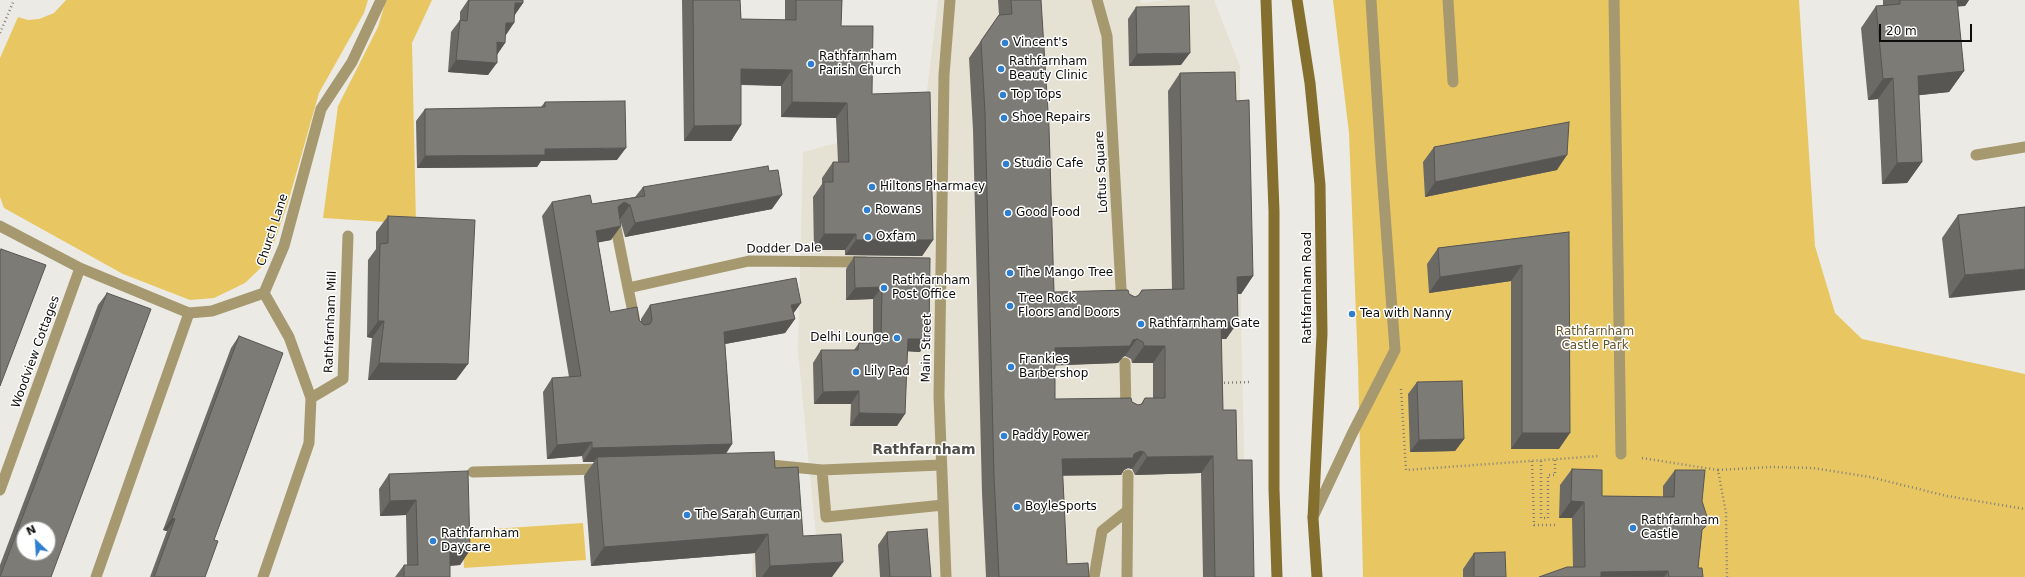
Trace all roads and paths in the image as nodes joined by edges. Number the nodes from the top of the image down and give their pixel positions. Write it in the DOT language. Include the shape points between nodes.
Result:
graph roads {
  1 [pos="14,0"];
  2 [pos="950,0"];
  3 [pos="1097,0"];
  4 [pos="1266,0"];
  5 [pos="1296,0"];
  6 [pos="1371,0"];
  7 [pos="1448,0"];
  8 [pos="1614,0"];
  9 [pos="382,1"];
  10 [pos="0,33"];
  11 [pos="1453,82"];
  12 [pos="2025,147"];
  13 [pos="1976,155"];
  14 [pos="615,223"];
  15 [pos="0,226"];
  16 [pos="348,236"];
  17 [pos="873,262"];
  18 [pos="928,263"];
  19 [pos="942,263"];
  20 [pos="80,268"];
  21 [pos="628,288"];
  22 [pos="264,293"];
  23 [pos="1122,307"];
  24 [pos="188,313"];
  25 [pos="636,332"];
  26 [pos="1124,363"];
  27 [pos="1389,366"];
  28 [pos="1249,382"];
  29 [pos="1218,384"];
  30 [pos="311,398"];
  31 [pos="1126,415"];
  32 [pos="1621,454"];
  33 [pos="1555,460"];
  34 [pos="1532,461"];
  35 [pos="1540,461"];
  36 [pos="750,464"];
  37 [pos="941,465"];
  38 [pos="615,468"];
  39 [pos="822,470"];
  40 [pos="1718,470"];
  41 [pos="474,472"];
  42 [pos="1128,475"];
  43 [pos="0,490"];
  44 [pos="943,505"];
  45 [pos="2025,509"];
  46 [pos="1127,511"];
  47 [pos="1313,518"];
  48 [pos="1556,525"];
  49 [pos="96,577"];
  50 [pos="263,577"];
  51 [pos="946,577"];
  52 [pos="1094,577"];
  53 [pos="1127,577"];
  54 [pos="1277,577"];
  55 [pos="1316,577"];
  56 [pos="1727,577"];
  1 -- 10 [label="path"];
  2 -- 19 [label="street, Main Street" via="944,75"];
  3 -- 23 [label="street, Loftus Square" via="1107,36"];
  4 -- 54 [label="main road" via="1274,211 1274,482"];
  5 -- 47 [label="main road, Rathfarnham Road" via="1310,83 1320,185 1322,334"];
  6 -- 27 [label="street" via="1395,350"];
  7 -- 11 [label="street"];
  8 -- 32 [label="street"];
  9 -- 22 [label="street, Church Lane" via="352,62 321,109 284,246"];
  12 -- 13 [label="street"];
  14 -- 21 [label="street"];
  15 -- 20 [label="street"];
  16 -- 30 [label="street, Rathfarnham Mill" via="343,379"];
  17 -- 21 [label="street, Dodder Dale" via="749,261"];
  18 -- 19 [label="street"];
  19 -- 37 [label="street, Main Street" via="939,396"];
  20 -- 24 [label="street"];
  20 -- 43 [label="street, Woodview Cottages"];
  21 -- 25 [label="street"];
  22 -- 24 [label="street" via="212,311"];
  22 -- 30 [label="street" via="289,337"];
  24 -- 49 [label="street"];
  26 -- 31 [label="street"];
  27 -- 34 [label="path" via="1400,376 1406,470"];
  27 -- 47 [label="street" via="1352,434"];
  28 -- 29 [label="path"];
  30 -- 50 [label="street" via="309,443"];
  32 -- 33 [label="path"];
  32 -- 40 [label="path"];
  33 -- 35 [label="path"];
  33 -- 35 [label="path" via="1555,475 1548,475 1548,518 1541,518"];
  34 -- 35 [label="path"];
  34 -- 48 [label="path" via="1534,525"];
  36 -- 39 [label="street"];
  37 -- 39 [label="street"];
  37 -- 44 [label="street, Main Street"];
  38 -- 41 [label="street"];
  39 -- 44 [label="street" via="826,517"];
  40 -- 45 [label="path" via="1813,468 1870,477 1947,496"];
  40 -- 56 [label="path" via="1726,513"];
  42 -- 46 [label="street"];
  44 -- 51 [label="street, Main Street"];
  46 -- 52 [label="street" via="1102,531"];
  46 -- 53 [label="street"];
  47 -- 55 [label="main road, Rathfarnham Road"];
}
